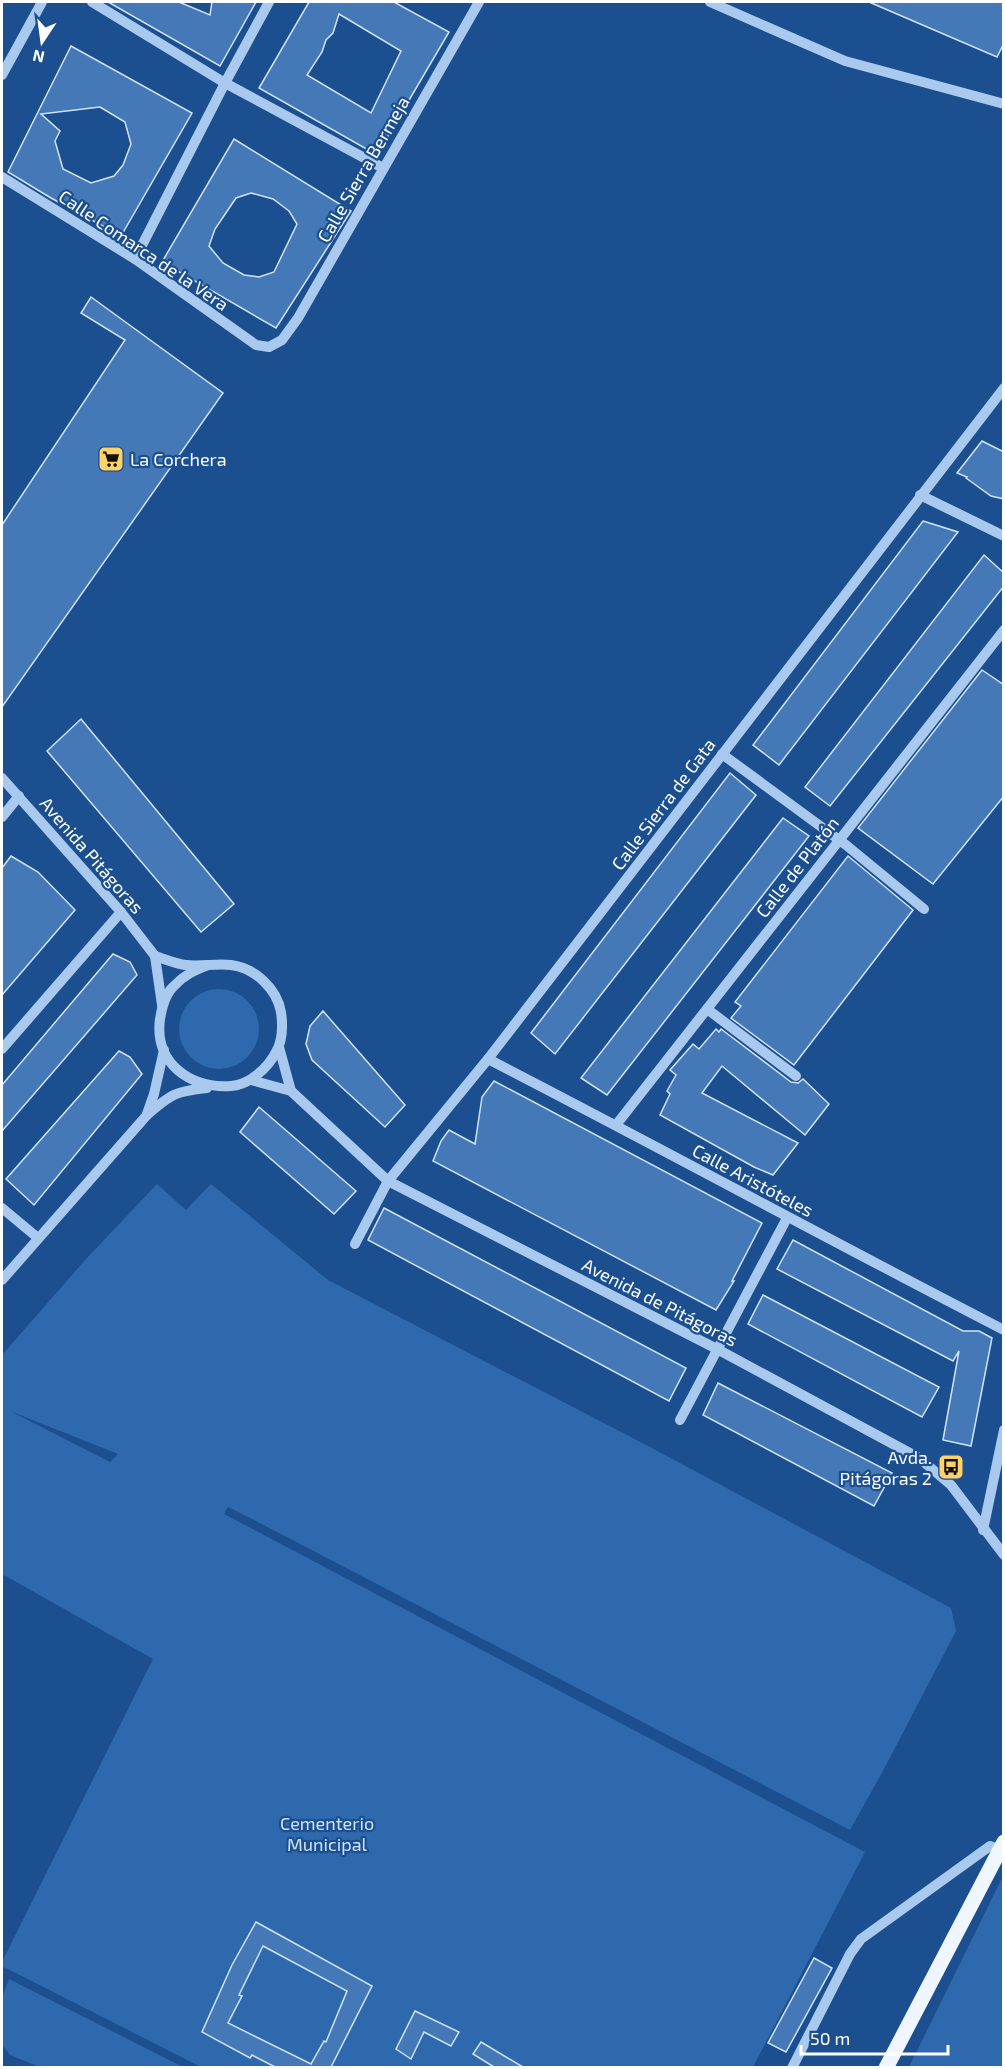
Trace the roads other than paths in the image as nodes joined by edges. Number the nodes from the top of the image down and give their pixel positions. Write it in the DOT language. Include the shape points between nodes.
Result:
graph roads {
  1 [pos="42,2"];
  2 [pos="92,2"];
  3 [pos="269,2"];
  4 [pos="479,2"];
  5 [pos="710,2"];
  6 [pos="2,75"];
  7 [pos="225,83"];
  8 [pos="1004,104"];
  9 [pos="383,168"];
  10 [pos="2,177"];
  11 [pos="135,259"];
  12 [pos="269,347"];
  13 [pos="1004,388"];
  14 [pos="920,495"];
  15 [pos="1004,536"];
  16 [pos="1004,630"];
  17 [pos="722,754"];
  18 [pos="2,778"];
  19 [pos="19,796"];
  20 [pos="2,817"];
  21 [pos="839,841"];
  22 [pos="924,909"];
  23 [pos="122,912"];
  24 [pos="155,956"];
  25 [pos="208,965"];
  26 [pos="162,1006"];
  27 [pos="707,1009"];
  28 [pos="279,1047"];
  29 [pos="2,1049"];
  30 [pos="164,1050"];
  31 [pos="488,1059"];
  32 [pos="796,1076"];
  33 [pos="251,1080"];
  34 [pos="214,1087"];
  35 [pos="291,1090"];
  36 [pos="147,1115"];
  37 [pos="616,1125"];
  38 [pos="388,1181"];
  39 [pos="2,1208"];
  40 [pos="787,1218"];
  41 [pos="38,1238"];
  42 [pos="355,1244"];
  43 [pos="2,1280"];
  44 [pos="1004,1330"];
  45 [pos="717,1349"];
  46 [pos="680,1420"];
  47 [pos="1004,1430"];
  48 [pos="983,1530"];
  49 [pos="1004,1555"];
  50 [pos="1001,1845"];
  51 [pos="792,2067"];
  52 [pos="886,2067"];
  1 -- 6 [label="street"];
  2 -- 7 [label="street"];
  3 -- 7 [label="street"];
  4 -- 9 [label="street, Calle Sierra Bermeja"];
  5 -- 8 [label="street" via="845,61"];
  7 -- 9 [label="street"];
  7 -- 11 [label="street"];
  9 -- 12 [label="street, Calle Sierra Bermeja" via="298,318 282,340"];
  10 -- 11 [label="street, Calle Comarca de la Vera"];
  11 -- 12 [label="street, Calle Comarca de la Vera" via="256,345"];
  13 -- 14 [label="street, Calle Sierra de Gata"];
  14 -- 15 [label="street"];
  14 -- 17 [label="street, Calle Sierra de Gata"];
  16 -- 21 [label="street, Calle de Platón"];
  17 -- 21 [label="street"];
  17 -- 31 [label="street, Calle Sierra de Gata"];
  18 -- 19 [label="street, Avenida Pitágoras"];
  19 -- 20 [label="street"];
  19 -- 23 [label="street, Avenida Pitágoras"];
  21 -- 22 [label="street"];
  21 -- 27 [label="street, Calle de Platón"];
  23 -- 24 [label="street, Avenida Pitágoras"];
  23 -- 29 [label="street"];
  24 -- 25 [label="street" via="184,965"];
  24 -- 26 [label="street, Avenida Pitágoras"];
  25 -- 26 [label="street" via="188,973 172,987"];
  25 -- 28 [label="street" via="232,965 252,972 269,986 279,1005 283,1026"];
  26 -- 30 [label="street" via="159,1029"];
  27 -- 32 [label="street"];
  27 -- 37 [label="street, Calle de Platón"];
  28 -- 33 [label="street" via="273,1059"];
  28 -- 35 [label="street"];
  30 -- 34 [label="street" via="184,1076"];
  30 -- 36 [label="street"];
  31 -- 37 [label="street, Calle Aristóteles"];
  31 -- 38 [label="street, Calle Sierra de Gata"];
  33 -- 34 [label="street"];
  33 -- 35 [label="street, Avenida de Pitágoras"];
  34 -- 36 [label="street" via="181,1091"];
  35 -- 38 [label="street, Avenida de Pitágoras"];
  36 -- 41 [label="street"];
  37 -- 40 [label="street, Calle Aristóteles"];
  38 -- 42 [label="street, Calle Sierra de Gata"];
  38 -- 45 [label="street, Avenida de Pitágoras"];
  39 -- 41 [label="street"];
  40 -- 44 [label="street, Calle Aristóteles"];
  40 -- 45 [label="street"];
  41 -- 43 [label="street"];
  45 -- 46 [label="street"];
  45 -- 48 [label="street, Avenida de Pitágoras" via="919,1458 951,1485"];
  47 -- 48 [label="street"];
  48 -- 49 [label="street, Avenida de Pitágoras"];
  50 -- 51 [label="street" via="990,1846 861,1939"];
  50 -- 52 [label="main road"];
}
